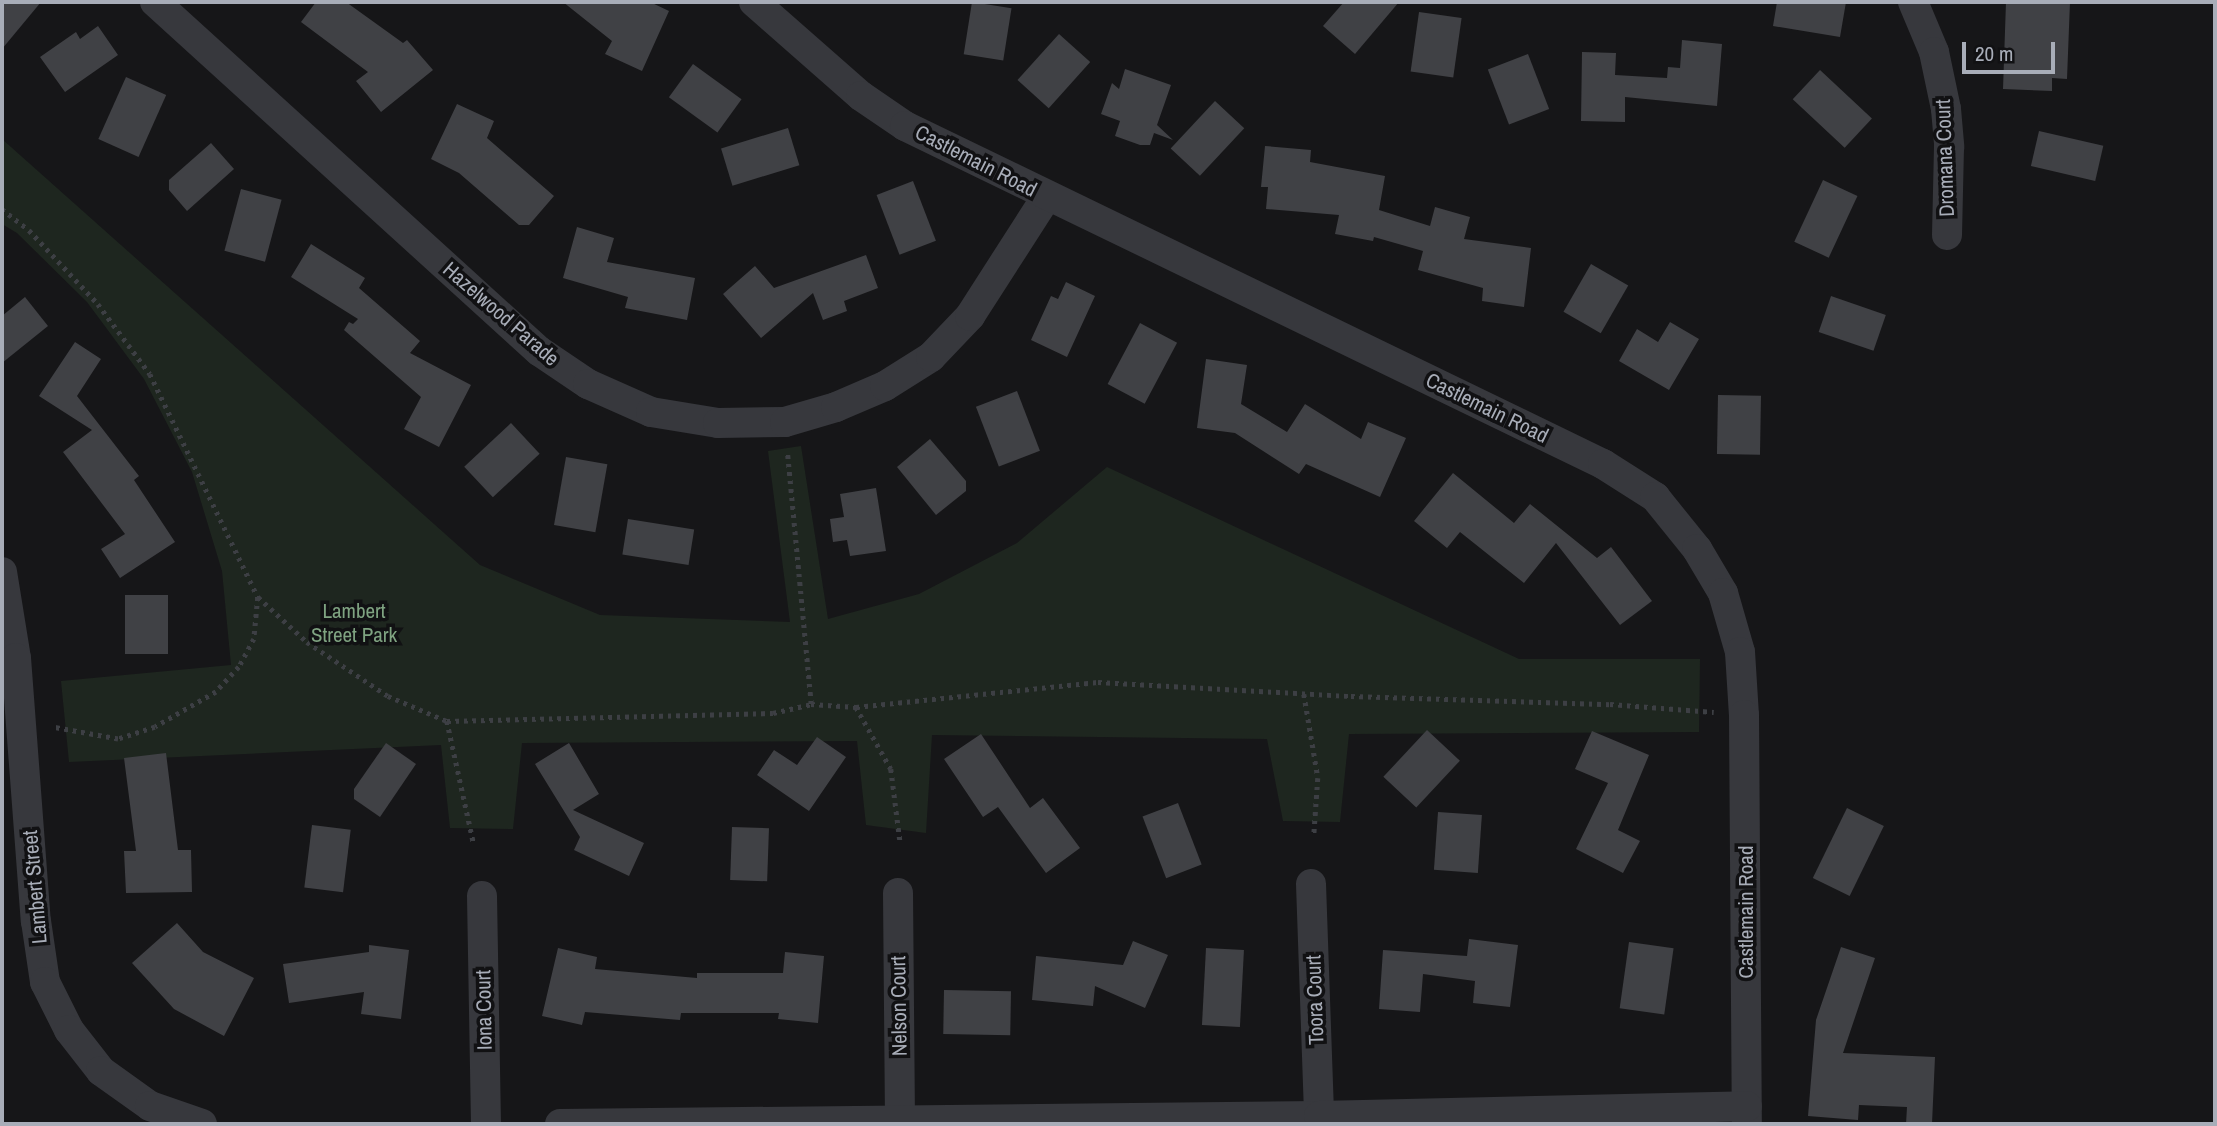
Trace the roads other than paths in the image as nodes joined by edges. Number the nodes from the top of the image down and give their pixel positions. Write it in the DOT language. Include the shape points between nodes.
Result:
graph roads {
  1 [pos="155,2"];
  2 [pos="754,2"];
  3 [pos="1913,2"];
  4 [pos="1047,196"];
  5 [pos="1947,234"];
  6 [pos="2,572"];
  7 [pos="1311,884"];
  8 [pos="898,893"];
  9 [pos="482,896"];
  10 [pos="1747,1115"];
  11 [pos="1319,1116"];
  12 [pos="900,1120"];
  13 [pos="202,1124"];
  14 [pos="486,1124"];
  15 [pos="560,1124"];
  1 -- 4 [label="street, Hazelwood Parade" via="539,351 588,384 651,412 718,423 785,422 885,386 931,357 970,316"];
  2 -- 4 [label="street, Castlemain Road" via="861,96 905,126"];
  3 -- 5 [label="street, Dromana Court" via="1934,52 1946,109"];
  4 -- 10 [label="street, Castlemain Road" via="1603,464 1655,497 1697,549 1723,593 1740,652"];
  6 -- 13 [label="street, Lambert Street" via="16,659 36,921 45,982 69,1030 101,1071 150,1106"];
  7 -- 11 [label="street, Toora Court"];
  8 -- 12 [label="street, Nelson Court"];
  9 -- 14 [label="street, Iona Court"];
  10 -- 11 [label="street"];
  11 -- 12 [label="street"];
  12 -- 15 [label="street"];
}
